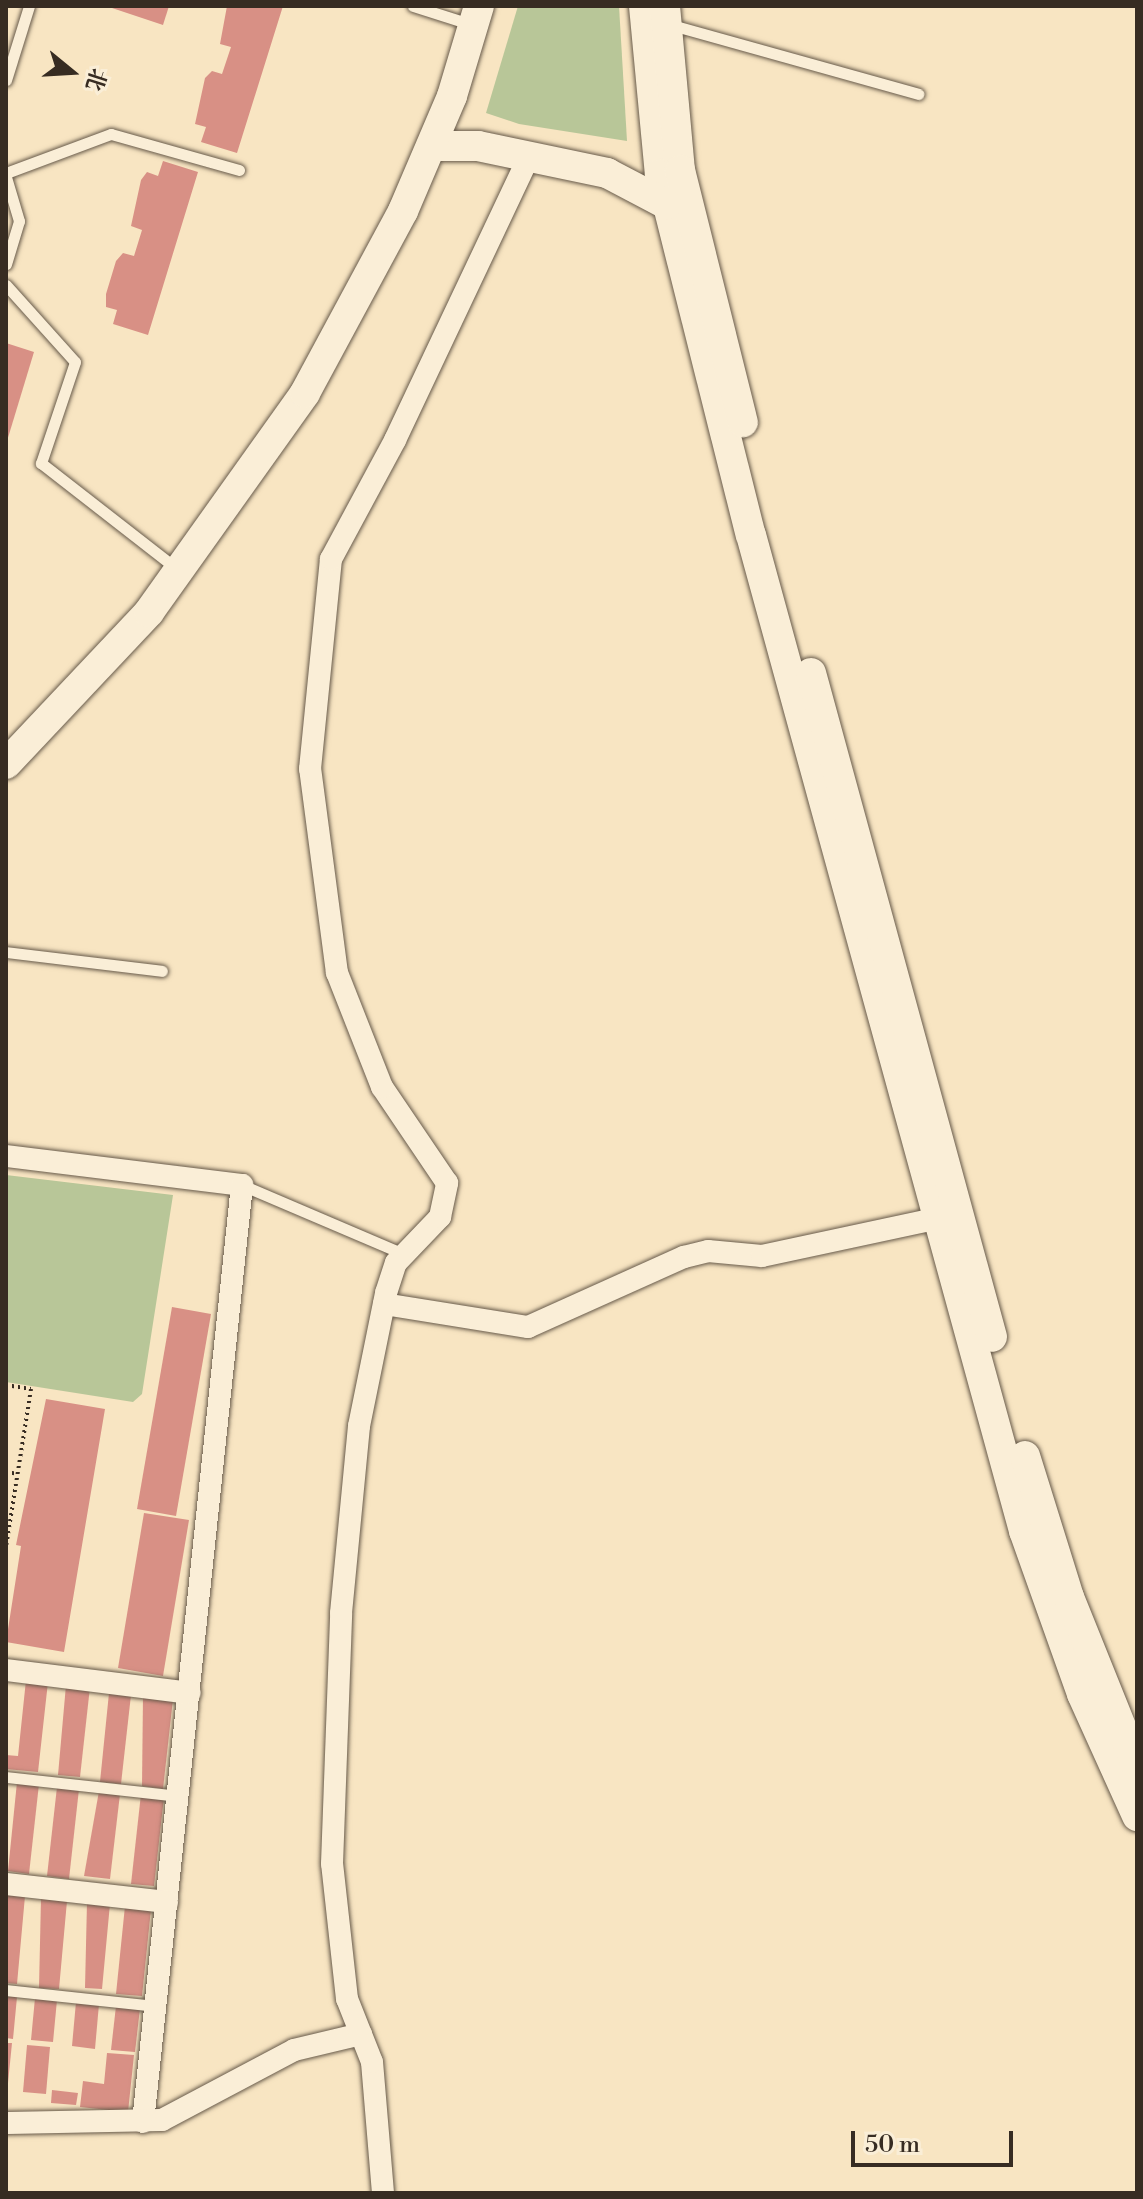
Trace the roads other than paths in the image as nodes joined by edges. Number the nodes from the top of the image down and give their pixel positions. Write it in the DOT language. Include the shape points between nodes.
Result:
graph roads {
  1 [pos="29,6"];
  2 [pos="413,6"];
  3 [pos="659,12"];
  4 [pos="476,16"];
  5 [pos="6,80"];
  6 [pos="918,94"];
  7 [pos="432,146"];
  8 [pos="529,156"];
  9 [pos="239,170"];
  10 [pos="6,175"];
  11 [pos="666,204"];
  12 [pos="6,264"];
  13 [pos="6,285"];
  14 [pos="181,572"];
  15 [pos="6,764"];
  16 [pos="6,952"];
  17 [pos="162,971"];
  18 [pos="6,1156"];
  19 [pos="242,1185"];
  20 [pos="939,1218"];
  21 [pos="404,1254"];
  22 [pos="384,1304"];
  23 [pos="6,1670"];
  24 [pos="190,1693"];
  25 [pos="1137,1766"];
  26 [pos="6,1777"];
  27 [pos="179,1796"];
  28 [pos="1137,1816"];
  29 [pos="6,1884"];
  30 [pos="167,1902"];
  31 [pos="6,1990"];
  32 [pos="156,2006"];
  33 [pos="361,2034"];
  34 [pos="143,2122"];
  35 [pos="6,2123"];
  36 [pos="383,2193"];
  1 -- 5 [label="lane"];
  2 -- 4 [label="lane"];
  3 -- 6 [label="lane"];
  3 -- 11 [label="main road"];
  3 -- 25 [label="main road" via="683,183 771,530 1033,1486 1096,1672"];
  4 -- 7 [label="main road"];
  7 -- 8 [label="main road" via="478,146"];
  7 -- 14 [label="main road" via="361,295 305,393"];
  8 -- 11 [label="main road" via="607,173"];
  8 -- 21 [label="street" via="395,440 338,539 324,587 319,715 310,769 325,918 337,973 382,1087 447,1183 440,1217"];
  9 -- 10 [label="lane" via="111,134"];
  10 -- 12 [label="lane" via="19,221"];
  11 -- 20 [label="main road"];
  13 -- 14 [label="lane" via="75,362 41,463"];
  14 -- 15 [label="main road"];
  16 -- 17 [label="lane"];
  18 -- 19 [label="street"];
  19 -- 21 [label="lane"];
  19 -- 24 [label="street"];
  20 -- 22 [label="street" via="762,1256 708,1251 684,1257 528,1327"];
  20 -- 28 [label="main road" via="1029,1546 1082,1694"];
  21 -- 22 [label="street"];
  22 -- 33 [label="street" via="355,1455 335,1747 332,1864 347,1999"];
  23 -- 24 [label="street"];
  24 -- 27 [label="street"];
  26 -- 27 [label="lane"];
  27 -- 30 [label="street"];
  29 -- 30 [label="street"];
  30 -- 32 [label="street"];
  31 -- 32 [label="lane"];
  32 -- 34 [label="street"];
  33 -- 34 [label="street" via="300,2047 181,2112"];
  33 -- 36 [label="street" via="372,2062"];
  34 -- 35 [label="street"];
}
